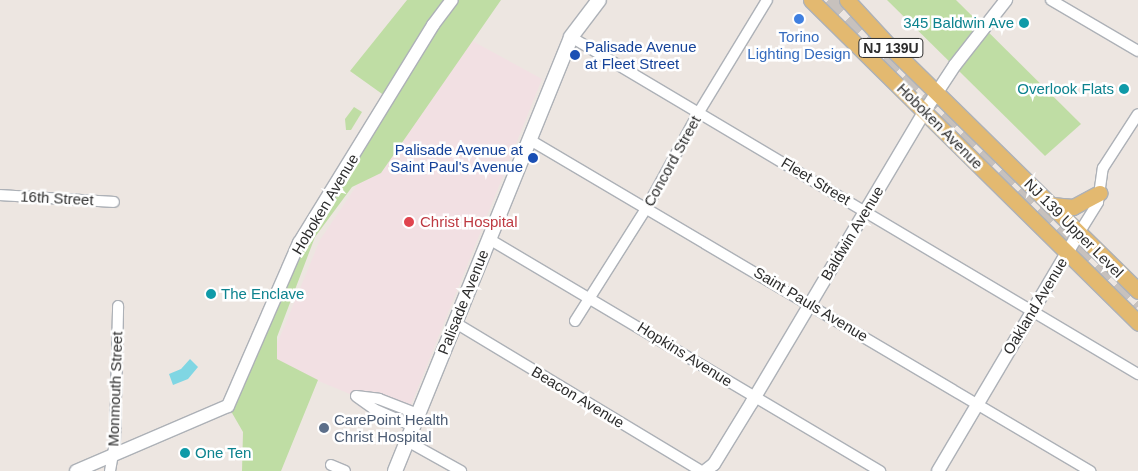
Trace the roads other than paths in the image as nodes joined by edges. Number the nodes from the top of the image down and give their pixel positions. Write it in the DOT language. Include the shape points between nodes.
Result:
graph roads {
  1 [pos="452,0"];
  2 [pos="599,0"];
  3 [pos="767,0"];
  4 [pos="811,0"];
  5 [pos="848,0"];
  6 [pos="1006,0"];
  7 [pos="1051,0"];
  8 [pos="571,37"];
  9 [pos="1138,51"];
  10 [pos="936,93"];
  11 [pos="699,112"];
  12 [pos="924,112"];
  13 [pos="1138,114"];
  14 [pos="530,140"];
  15 [pos="1010,165"];
  16 [pos="1100,193"];
  17 [pos="0,195"];
  18 [pos="114,202"];
  19 [pos="1051,205"];
  20 [pos="647,207"];
  21 [pos="865,211"];
  22 [pos="1079,233"];
  23 [pos="489,239"];
  24 [pos="1068,252"];
  25 [pos="1138,291"];
  26 [pos="590,297"];
  27 [pos="810,304"];
  28 [pos="118,306"];
  29 [pos="1032,311"];
  30 [pos="575,321"];
  31 [pos="454,322"];
  32 [pos="1138,323"];
  33 [pos="1138,374"];
  34 [pos="755,397"];
  35 [pos="977,403"];
  36 [pos="415,420"];
  37 [pos="407,441"];
  38 [pos="112,457"];
  39 [pos="331,465"];
  40 [pos="76,471"];
  41 [pos="110,471"];
  42 [pos="346,471"];
  43 [pos="395,471"];
  44 [pos="461,471"];
  45 [pos="701,471"];
  46 [pos="705,471"];
  47 [pos="880,471"];
  48 [pos="938,471"];
  49 [pos="1090,471"];
  1 -- 38 [label="street, Hoboken Avenue" via="432,25 299,243 228,406"];
  2 -- 8 [label="main road, Palisade Avenue"];
  3 -- 11 [label="street, Concord Street"];
  4 -- 12 [label="main road, Hoboken Avenue / NJ 139U"];
  5 -- 10 [label="main road, Hoboken Avenue / NJ 139U"];
  6 -- 10 [label="street, Baldwin Avenue"];
  7 -- 9 [label="street"];
  8 -- 11 [label="street, Fleet Street"];
  8 -- 14 [label="main road, Palisade Avenue"];
  10 -- 12 [label="street, Baldwin Avenue"];
  10 -- 15 [label="main road, Hoboken Avenue / NJ 139U"];
  11 -- 20 [label="street, Concord Street"];
  11 -- 21 [label="street, Fleet Street"];
  12 -- 21 [label="street, Baldwin Avenue"];
  12 -- 24 [label="main road, Hoboken Avenue / NJ 139U"];
  13 -- 16 [label="street, Oakland Avenue" via="1103,168"];
  14 -- 20 [label="street, Saint Pauls Avenue"];
  14 -- 23 [label="main road, Palisade Avenue"];
  15 -- 19 [label="main road, NJ 139 Upper Level / NJ 139U"];
  16 -- 19 [label="main road" via="1073,207"];
  16 -- 22 [label="street, Oakland Avenue" via="1097,205"];
  17 -- 18 [label="street, 16th Street"];
  19 -- 22 [label="main road, NJ 139 Upper Level / NJ 139U"];
  20 -- 26 [label="street, Concord Street"];
  20 -- 27 [label="street, Saint Pauls Avenue"];
  21 -- 27 [label="street, Baldwin Avenue"];
  21 -- 29 [label="street, Fleet Street"];
  22 -- 24 [label="street, Oakland Avenue"];
  22 -- 25 [label="main road, NJ 139 Upper Level / NJ 139U"];
  23 -- 26 [label="street, Hopkins Avenue"];
  23 -- 31 [label="main road, Palisade Avenue"];
  24 -- 29 [label="street, Oakland Avenue"];
  24 -- 32 [label="main road, NJ 139 Upper Level / NJ 139U"];
  26 -- 30 [label="street, Concord Street"];
  26 -- 34 [label="street, Hopkins Avenue"];
  27 -- 34 [label="street, Baldwin Avenue"];
  27 -- 35 [label="street, Saint Pauls Avenue"];
  28 -- 38 [label="street, Monmouth Street"];
  29 -- 33 [label="street, Fleet Street"];
  29 -- 35 [label="street, Oakland Avenue"];
  31 -- 36 [label="main road, Palisade Avenue"];
  31 -- 45 [label="street, Beacon Avenue"];
  34 -- 46 [label="street, Baldwin Avenue" via="714,464"];
  34 -- 47 [label="street, Hopkins Avenue"];
  35 -- 48 [label="street, Oakland Avenue"];
  35 -- 49 [label="street, Saint Pauls Avenue"];
  36 -- 36 [label="street" via="379,398 356,396 374,410"];
  36 -- 37 [label="main road, Palisade Avenue"];
  37 -- 43 [label="main road, Palisade Avenue"];
  37 -- 44 [label="street"];
  38 -- 40 [label="street, Hoboken Avenue"];
  38 -- 41 [label="street, Monmouth Street"];
  39 -- 42 [label="street"];
}
